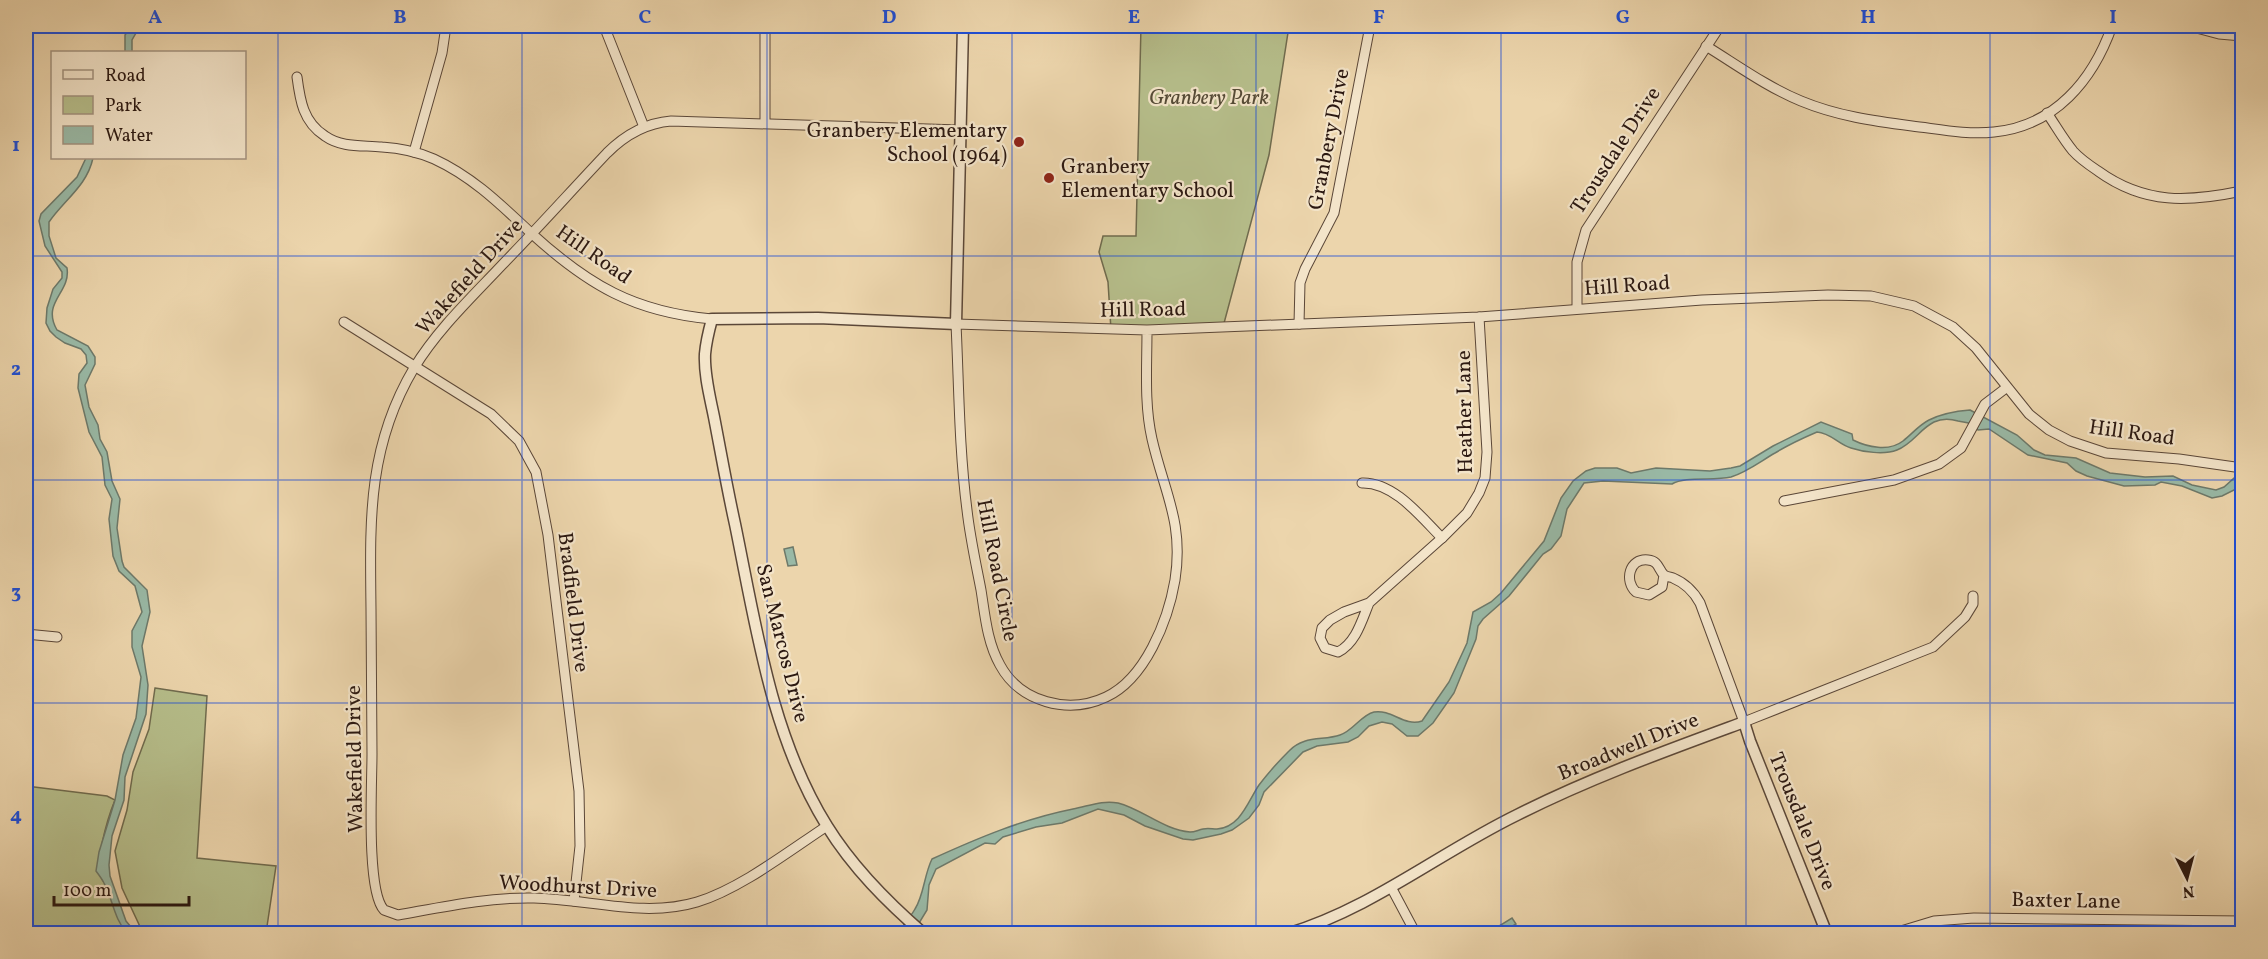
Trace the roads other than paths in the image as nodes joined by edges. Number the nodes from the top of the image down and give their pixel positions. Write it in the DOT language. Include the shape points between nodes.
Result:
graph roads {
  1 [pos="446,26"];
  2 [pos="604,26"];
  3 [pos="765,26"];
  4 [pos="963,26"];
  5 [pos="1370,26"];
  6 [pos="1720,26"];
  7 [pos="2112,26"];
  8 [pos="2189,26"];
  9 [pos="2242,36"];
  10 [pos="1706,46"];
  11 [pos="297,77"];
  12 [pos="2047,113"];
  13 [pos="765,123"];
  14 [pos="644,127"];
  15 [pos="960,130"];
  16 [pos="414,152"];
  17 [pos="2242,191"];
  18 [pos="532,234"];
  19 [pos="1577,308"];
  20 [pos="1479,317"];
  21 [pos="712,318"];
  22 [pos="344,322"];
  23 [pos="956,324"];
  24 [pos="1299,324"];
  25 [pos="1147,330"];
  26 [pos="415,367"];
  27 [pos="2006,388"];
  28 [pos="2240,467"];
  29 [pos="1362,483"];
  30 [pos="1784,501"];
  31 [pos="1442,538"];
  32 [pos="1664,574"];
  33 [pos="1973,596"];
  34 [pos="1369,603"];
  35 [pos="26,634"];
  36 [pos="57,637"];
  37 [pos="1744,722"];
  38 [pos="827,826"];
  39 [pos="1391,887"];
  40 [pos="574,901"];
  41 [pos="381,908"];
  42 [pos="2242,921"];
  43 [pos="923,933"];
  44 [pos="1287,933"];
  45 [pos="1416,933"];
  46 [pos="1827,933"];
  47 [pos="1891,933"];
  1 -- 16 [label="street"];
  2 -- 14 [label="street"];
  3 -- 13 [label="street"];
  4 -- 15 [label="street"];
  5 -- 24 [label="street, Granbery Drive" via="1334,213 1300,283"];
  6 -- 10 [label="street, Trousdale Drive"];
  7 -- 12 [label="street" via="2081,86"];
  8 -- 9 [label="street"];
  10 -- 12 [label="street" via="1781,92 1821,109 1868,120 1983,133 2017,127"];
  10 -- 19 [label="street, Trousdale Drive" via="1586,231 1577,262"];
  11 -- 16 [label="street, Hill Road" via="304,112 325,136 348,145"];
  12 -- 17 [label="street" via="2075,153 2127,188 2178,200"];
  13 -- 14 [label="street, Wakefield Drive" via="671,122"];
  13 -- 15 [label="street, Wakefield Drive"];
  14 -- 18 [label="street, Wakefield Drive" via="613,147"];
  15 -- 23 [label="street"];
  16 -- 18 [label="street, Hill Road" via="467,177"];
  18 -- 21 [label="street, Hill Road" via="615,295 661,311"];
  18 -- 26 [label="street, Wakefield Drive" via="445,325"];
  19 -- 20 [label="street, Hill Road"];
  19 -- 27 [label="street, Hill Road" via="1828,295 1888,298 1914,306 1953,327 1976,348"];
  20 -- 24 [label="street, Hill Road"];
  20 -- 31 [label="street, Heather Lane" via="1486,472 1470,507"];
  21 -- 23 [label="street, Hill Road"];
  21 -- 38 [label="street, San Marcos Drive" via="705,357 707,378 757,627 786,741"];
  22 -- 26 [label="street, Bradfield Drive"];
  23 -- 25 [label="street, Hill Road"];
  23 -- 25 [label="street, Hill Road Circle" via="966,502 991,644 1013,682 1038,699 1062,705 1098,701 1128,682 1159,634 1173,590 1177,530 1150,427"];
  24 -- 25 [label="street, Hill Road"];
  26 -- 40 [label="street, Bradfield Drive" via="500,421 519,441 539,479 580,809"];
  26 -- 41 [label="street, Wakefield Drive" via="382,440 370,516 372,837 375,887"];
  27 -- 28 [label="street, Hill Road" via="2042,426 2078,445 2117,454"];
  27 -- 30 [label="street" via="1989,400 1958,452 1922,471"];
  29 -- 31 [label="street" via="1375,483 1388,490"];
  31 -- 34 [label="street, Heather Lane"];
  32 -- 32 [label="street" via="1657,563 1645,560 1633,566 1628,580 1636,592 1649,595 1662,587"];
  32 -- 37 [label="street" via="1686,585 1698,599"];
  33 -- 37 [label="street, Broadwell Drive" via="1965,617 1933,647"];
  34 -- 34 [label="street, Heather Lane" via="1326,624 1320,638 1325,648 1338,652 1349,643"];
  35 -- 36 [label="street"];
  37 -- 39 [label="street, Broadwell Drive" via="1547,800"];
  37 -- 46 [label="street, Trousdale Drive"];
  38 -- 40 [label="street, Woodhurst Drive" via="733,886 698,902 645,908"];
  38 -- 43 [label="street, San Marcos Drive" via="867,878"];
  39 -- 44 [label="street, Broadwell Drive" via="1332,918"];
  39 -- 45 [label="street"];
  40 -- 41 [label="street, Woodhurst Drive" via="505,897 398,915"];
  42 -- 47 [label="street, Baxter Lane" via="1974,918 1934,921"];
}
